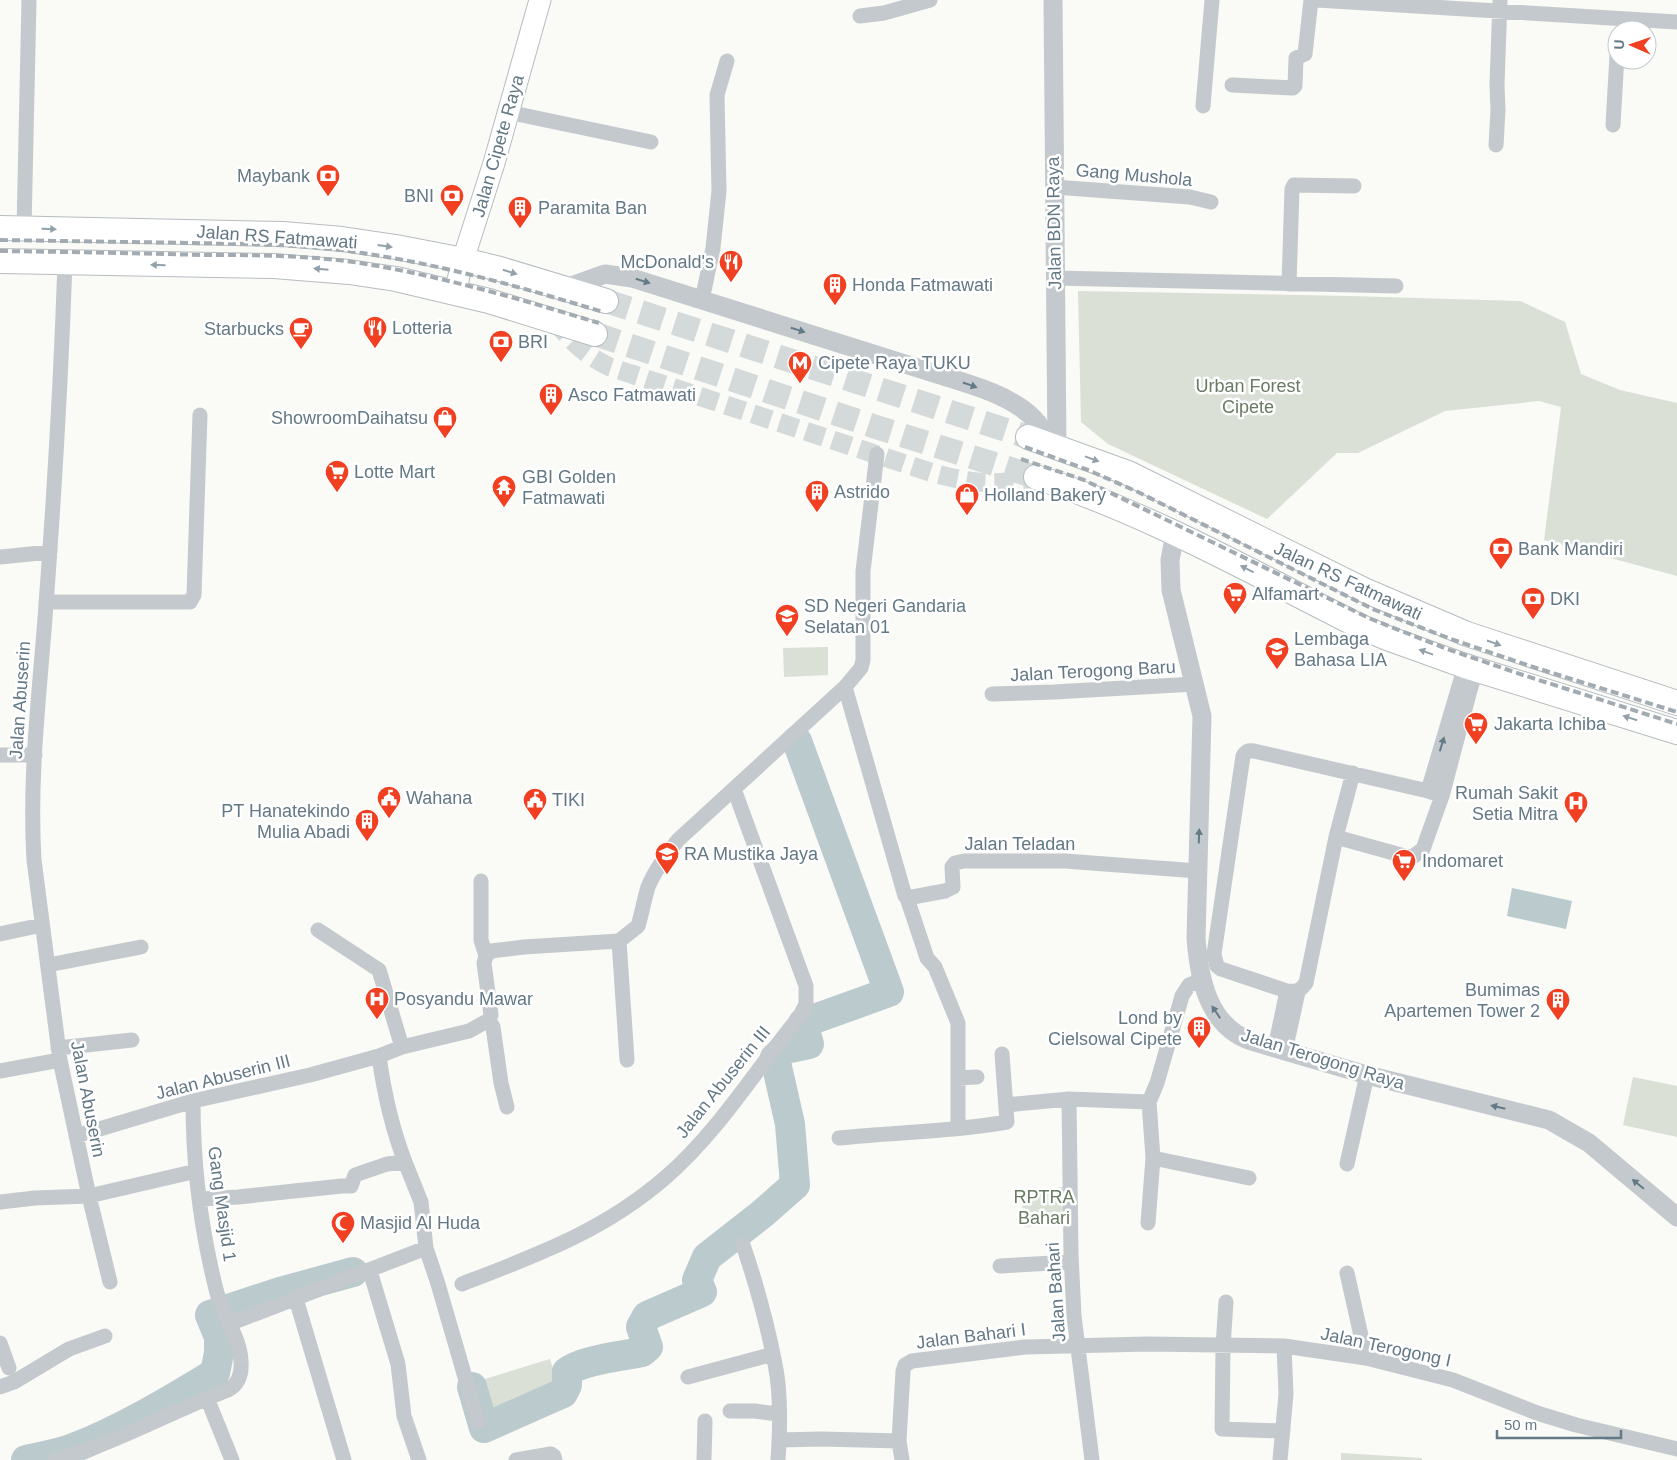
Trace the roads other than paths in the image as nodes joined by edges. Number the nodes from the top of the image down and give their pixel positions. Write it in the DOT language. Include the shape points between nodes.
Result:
graph roads {
  1 [pos="29,0"];
  2 [pos="540,0"];
  3 [pos="930,0"];
  4 [pos="1052,0"];
  5 [pos="1212,0"];
  6 [pos="1311,0"];
  7 [pos="1317,0"];
  8 [pos="1500,5"];
  9 [pos="860,16"];
  10 [pos="1677,22"];
  11 [pos="1607,23"];
  12 [pos="1657,23"];
  13 [pos="727,61"];
  14 [pos="1616,70"];
  15 [pos="1232,85"];
  16 [pos="1203,106"];
  17 [pos="508,112"];
  18 [pos="1613,126"];
  19 [pos="651,142"];
  20 [pos="1496,145"];
  21 [pos="1354,186"];
  22 [pos="1054,187"];
  23 [pos="1211,202"];
  24 [pos="0,228"];
  25 [pos="24,229"];
  26 [pos="463,260"];
  27 [pos="0,262"];
  28 [pos="65,262"];
  29 [pos="1055,278"];
  30 [pos="1289,284"];
  31 [pos="1396,286"];
  32 [pos="563,289"];
  33 [pos="455,292"];
  34 [pos="702,300"];
  35 [pos="606,302"];
  36 [pos="596,334"];
  37 [pos="200,415"];
  38 [pos="1044,442"];
  39 [pos="877,454"];
  40 [pos="1036,476"];
  41 [pos="1175,534"];
  42 [pos="50,552"];
  43 [pos="0,557"];
  44 [pos="46,602"];
  45 [pos="1471,668"];
  46 [pos="1195,684"];
  47 [pos="845,687"];
  48 [pos="992,694"];
  49 [pos="1677,703"];
  50 [pos="1677,732"];
  51 [pos="0,755"];
  52 [pos="35,755"];
  53 [pos="1353,773"];
  54 [pos="734,789"];
  55 [pos="1435,793"];
  56 [pos="1336,837"];
  57 [pos="1198,871"];
  58 [pos="481,881"];
  59 [pos="907,898"];
  60 [pos="42,925"];
  61 [pos="318,930"];
  62 [pos="0,934"];
  63 [pos="619,941"];
  64 [pos="141,947"];
  65 [pos="486,956"];
  66 [pos="48,966"];
  67 [pos="1202,980"];
  68 [pos="1292,991"];
  69 [pos="489,1020"];
  70 [pos="132,1040"];
  71 [pos="402,1047"];
  72 [pos="1280,1050"];
  73 [pos="59,1054"];
  74 [pos="1002,1054"];
  75 [pos="379,1056"];
  76 [pos="627,1060"];
  77 [pos="0,1071"];
  78 [pos="1366,1075"];
  79 [pos="977,1077"];
  80 [pos="958,1078"];
  81 [pos="1069,1099"];
  82 [pos="193,1100"];
  83 [pos="1148,1102"];
  84 [pos="1006,1105"];
  85 [pos="506,1107"];
  86 [pos="958,1128"];
  87 [pos="76,1136"];
  88 [pos="839,1138"];
  89 [pos="1153,1158"];
  90 [pos="405,1162"];
  91 [pos="1347,1164"];
  92 [pos="188,1173"];
  93 [pos="1248,1178"];
  94 [pos="89,1196"];
  95 [pos="201,1199"];
  96 [pos="0,1202"];
  97 [pos="1677,1215"];
  98 [pos="1148,1223"];
  99 [pos="425,1244"];
  100 [pos="743,1245"];
  101 [pos="1071,1262"];
  102 [pos="1000,1266"];
  103 [pos="370,1271"];
  104 [pos="1347,1272"];
  105 [pos="110,1282"];
  106 [pos="462,1284"];
  107 [pos="296,1299"];
  108 [pos="1226,1302"];
  109 [pos="227,1318"];
  110 [pos="105,1336"];
  111 [pos="0,1343"];
  112 [pos="1078,1345"];
  113 [pos="1223,1346"];
  114 [pos="1284,1346"];
  115 [pos="772,1354"];
  116 [pos="1366,1358"];
  117 [pos="9,1368"];
  118 [pos="688,1377"];
  119 [pos="0,1387"];
  120 [pos="207,1398"];
  121 [pos="730,1411"];
  122 [pos="778,1414"];
  123 [pos="705,1421"];
  124 [pos="478,1422"];
  125 [pos="1283,1431"];
  126 [pos="779,1440"];
  127 [pos="899,1441"];
  128 [pos="1677,1449"];
  129 [pos="55,1460"];
  130 [pos="232,1460"];
  131 [pos="344,1460"];
  132 [pos="419,1460"];
  133 [pos="516,1460"];
  134 [pos="555,1460"];
  135 [pos="704,1460"];
  136 [pos="778,1460"];
  137 [pos="902,1460"];
  138 [pos="1092,1460"];
  139 [pos="1280,1460"];
  1 -- 25 [label="street"];
  2 -- 17 [label="main road, Jalan Cipete Raya"];
  3 -- 9 [label="street"];
  4 -- 22 [label="street, Jalan BDN Raya"];
  5 -- 16 [label="street"];
  6 -- 15 [label="street" via="1305,54 1296,58 1295,86"];
  7 -- 8 [label="street"];
  8 -- 11 [label="street"];
  8 -- 20 [label="street"];
  10 -- 12 [label="street"];
  13 -- 34 [label="street" via="717,95 719,191 713,248"];
  14 -- 18 [label="street"];
  17 -- 19 [label="street"];
  17 -- 26 [label="main road, Jalan Cipete Raya"];
  21 -- 30 [label="street" via="1294,185"];
  22 -- 23 [label="street, Gang Mushola" via="1190,197"];
  22 -- 29 [label="street, Jalan BDN Raya"];
  24 -- 25 [label="main road, Jalan RS Fatmawati"];
  25 -- 26 [label="main road, Jalan RS Fatmawati, one-way" via="283,234 342,239"];
  26 -- 32 [label="main road, Jalan RS Fatmawati, one-way"];
  26 -- 33 [label="main road, Jalan Cipete Raya"];
  27 -- 28 [label="main road, Jalan RS Fatmawati"];
  33 -- 28 [label="main road, Jalan RS Fatmawati, one-way" via="387,278 304,268"];
  28 -- 42 [label="street, Jalan Abuserin"];
  29 -- 30 [label="street"];
  29 -- 38 [label="street, Jalan BDN Raya"];
  30 -- 31 [label="street"];
  32 -- 34 [label="street, one-way" via="605,274 632,278"];
  32 -- 35 [label="main road, Jalan RS Fatmawati"];
  33 -- 36 [label="main road, Jalan RS Fatmawati"];
  34 -- 38 [label="street, one-way" via="976,386 1025,410 1036,420"];
  37 -- 44 [label="street" via="194,595 190,602"];
  38 -- 49 [label="main road, Jalan RS Fatmawati, one-way" via="1128,473 1364,590 1466,634"];
  39 -- 47 [label="street" via="863,571 865,650 861,668"];
  40 -- 41 [label="main road, Jalan RS Fatmawati" via="1074,489"];
  45 -- 41 [label="main road, Jalan RS Fatmawati, one-way" via="1357,625"];
  41 -- 46 [label="street, Jalan Terogong Raya" via="1170,560 1171,590"];
  42 -- 43 [label="street"];
  42 -- 44 [label="street, Jalan Abuserin"];
  44 -- 52 [label="street, Jalan Abuserin"];
  50 -- 45 [label="main road, Jalan RS Fatmawati, one-way"];
  45 -- 55 [label="street" via="1468,694"];
  46 -- 48 [label="street, Jalan Terogong Baru"];
  57 -- 46 [label="street, Jalan Terogong Raya, one-way" via="1202,716"];
  47 -- 54 [label="street"];
  47 -- 59 [label="street"];
  51 -- 52 [label="street"];
  52 -- 60 [label="street, Jalan Abuserin" via="32,829"];
  53 -- 55 [label="street"];
  53 -- 56 [label="street"];
  53 -- 68 [label="street" via="1254,750 1246,751 1243,756 1215,960 1221,969"];
  54 -- 63 [label="street" via="665,856 648,886 638,926"];
  54 -- 106 [label="street, Jalan Abuserin III" via="806,986 806,1004 800,1016 691,1152 646,1193 579,1236"];
  55 -- 56 [label="street" via="1423,849 1414,856"];
  56 -- 68 [label="street" via="1306,984"];
  57 -- 59 [label="street, Jalan Teladan" via="1066,861 964,861 952,867 953,887"];
  57 -- 67 [label="street, Jalan Terogong Raya" via="1196,938"];
  58 -- 65 [label="street" via="481,940"];
  59 -- 80 [label="street" via="927,958 935,967 958,1023"];
  60 -- 62 [label="street"];
  60 -- 66 [label="street, Jalan Abuserin"];
  61 -- 71 [label="street" via="379,970"];
  63 -- 65 [label="street" via="493,950"];
  63 -- 76 [label="street"];
  64 -- 66 [label="street"];
  65 -- 69 [label="street"];
  66 -- 73 [label="street, Jalan Abuserin"];
  72 -- 67 [label="street, Jalan Terogong Raya, one-way" via="1237,1036 1216,1014"];
  67 -- 83 [label="street" via="1189,984 1182,996 1157,1083"];
  68 -- 72 [label="street"];
  69 -- 71 [label="street, Jalan Abuserin III" via="469,1031"];
  69 -- 85 [label="street" via="493,1027"];
  70 -- 73 [label="street"];
  71 -- 75 [label="street, Jalan Abuserin III"];
  72 -- 78 [label="street, Jalan Terogong Raya"];
  73 -- 77 [label="street"];
  73 -- 87 [label="street, Jalan Abuserin"];
  74 -- 84 [label="street"];
  75 -- 82 [label="street, Jalan Abuserin III" via="310,1075"];
  75 -- 90 [label="street" via="389,1115"];
  78 -- 91 [label="street"];
  97 -- 78 [label="street, Jalan Terogong Raya, one-way" via="1589,1143 1555,1123 1534,1115"];
  79 -- 80 [label="street"];
  80 -- 86 [label="street"];
  81 -- 83 [label="street"];
  81 -- 84 [label="street"];
  81 -- 101 [label="street, Jalan Bahari"];
  82 -- 87 [label="street, Jalan Abuserin III"];
  82 -- 95 [label="street, Gang Masjid 1"];
  83 -- 89 [label="street"];
  84 -- 86 [label="street" via="1008,1122"];
  86 -- 88 [label="street"];
  87 -- 94 [label="street, Jalan Abuserin"];
  89 -- 93 [label="street"];
  89 -- 98 [label="street"];
  90 -- 95 [label="street" via="387,1164 354,1175 349,1187"];
  90 -- 99 [label="street" via="421,1202"];
  92 -- 94 [label="street"];
  94 -- 96 [label="street"];
  94 -- 105 [label="street, Jalan Abuserin"];
  95 -- 109 [label="street, Gang Masjid 1" via="217,1295"];
  99 -- 103 [label="street"];
  99 -- 124 [label="street"];
  100 -- 115 [label="street" via="762,1304"];
  101 -- 102 [label="street"];
  101 -- 112 [label="street, Jalan Bahari"];
  103 -- 107 [label="street"];
  103 -- 132 [label="street" via="398,1364 404,1416"];
  104 -- 116 [label="street"];
  107 -- 109 [label="street"];
  107 -- 131 [label="street"];
  108 -- 113 [label="street"];
  109 -- 120 [label="street, Gang Masjid 1" via="238,1345 241,1371 234,1387"];
  110 -- 119 [label="street" via="69,1349"];
  111 -- 117 [label="street"];
  112 -- 113 [label="street, Jalan Terogong I"];
  112 -- 127 [label="street, Jalan Bahari I" via="1025,1347 912,1361 905,1365 903,1371"];
  112 -- 138 [label="street, Jalan Bahari"];
  113 -- 114 [label="street, Jalan Terogong I"];
  113 -- 125 [label="street" via="1222,1430"];
  114 -- 116 [label="street, Jalan Terogong I"];
  114 -- 125 [label="street" via="1286,1394"];
  115 -- 118 [label="street"];
  115 -- 122 [label="street"];
  116 -- 128 [label="street, Jalan Terogong I" via="1452,1380 1576,1425"];
  120 -- 129 [label="street, Gang Masjid 1" via="83,1452"];
  120 -- 130 [label="street"];
  121 -- 122 [label="street"];
  122 -- 126 [label="street"];
  123 -- 135 [label="street"];
  125 -- 139 [label="street"];
  126 -- 127 [label="street"];
  126 -- 136 [label="street"];
  127 -- 137 [label="street, Jalan Bahari I"];
  133 -- 134 [label="street" via="551,1454"];
}
